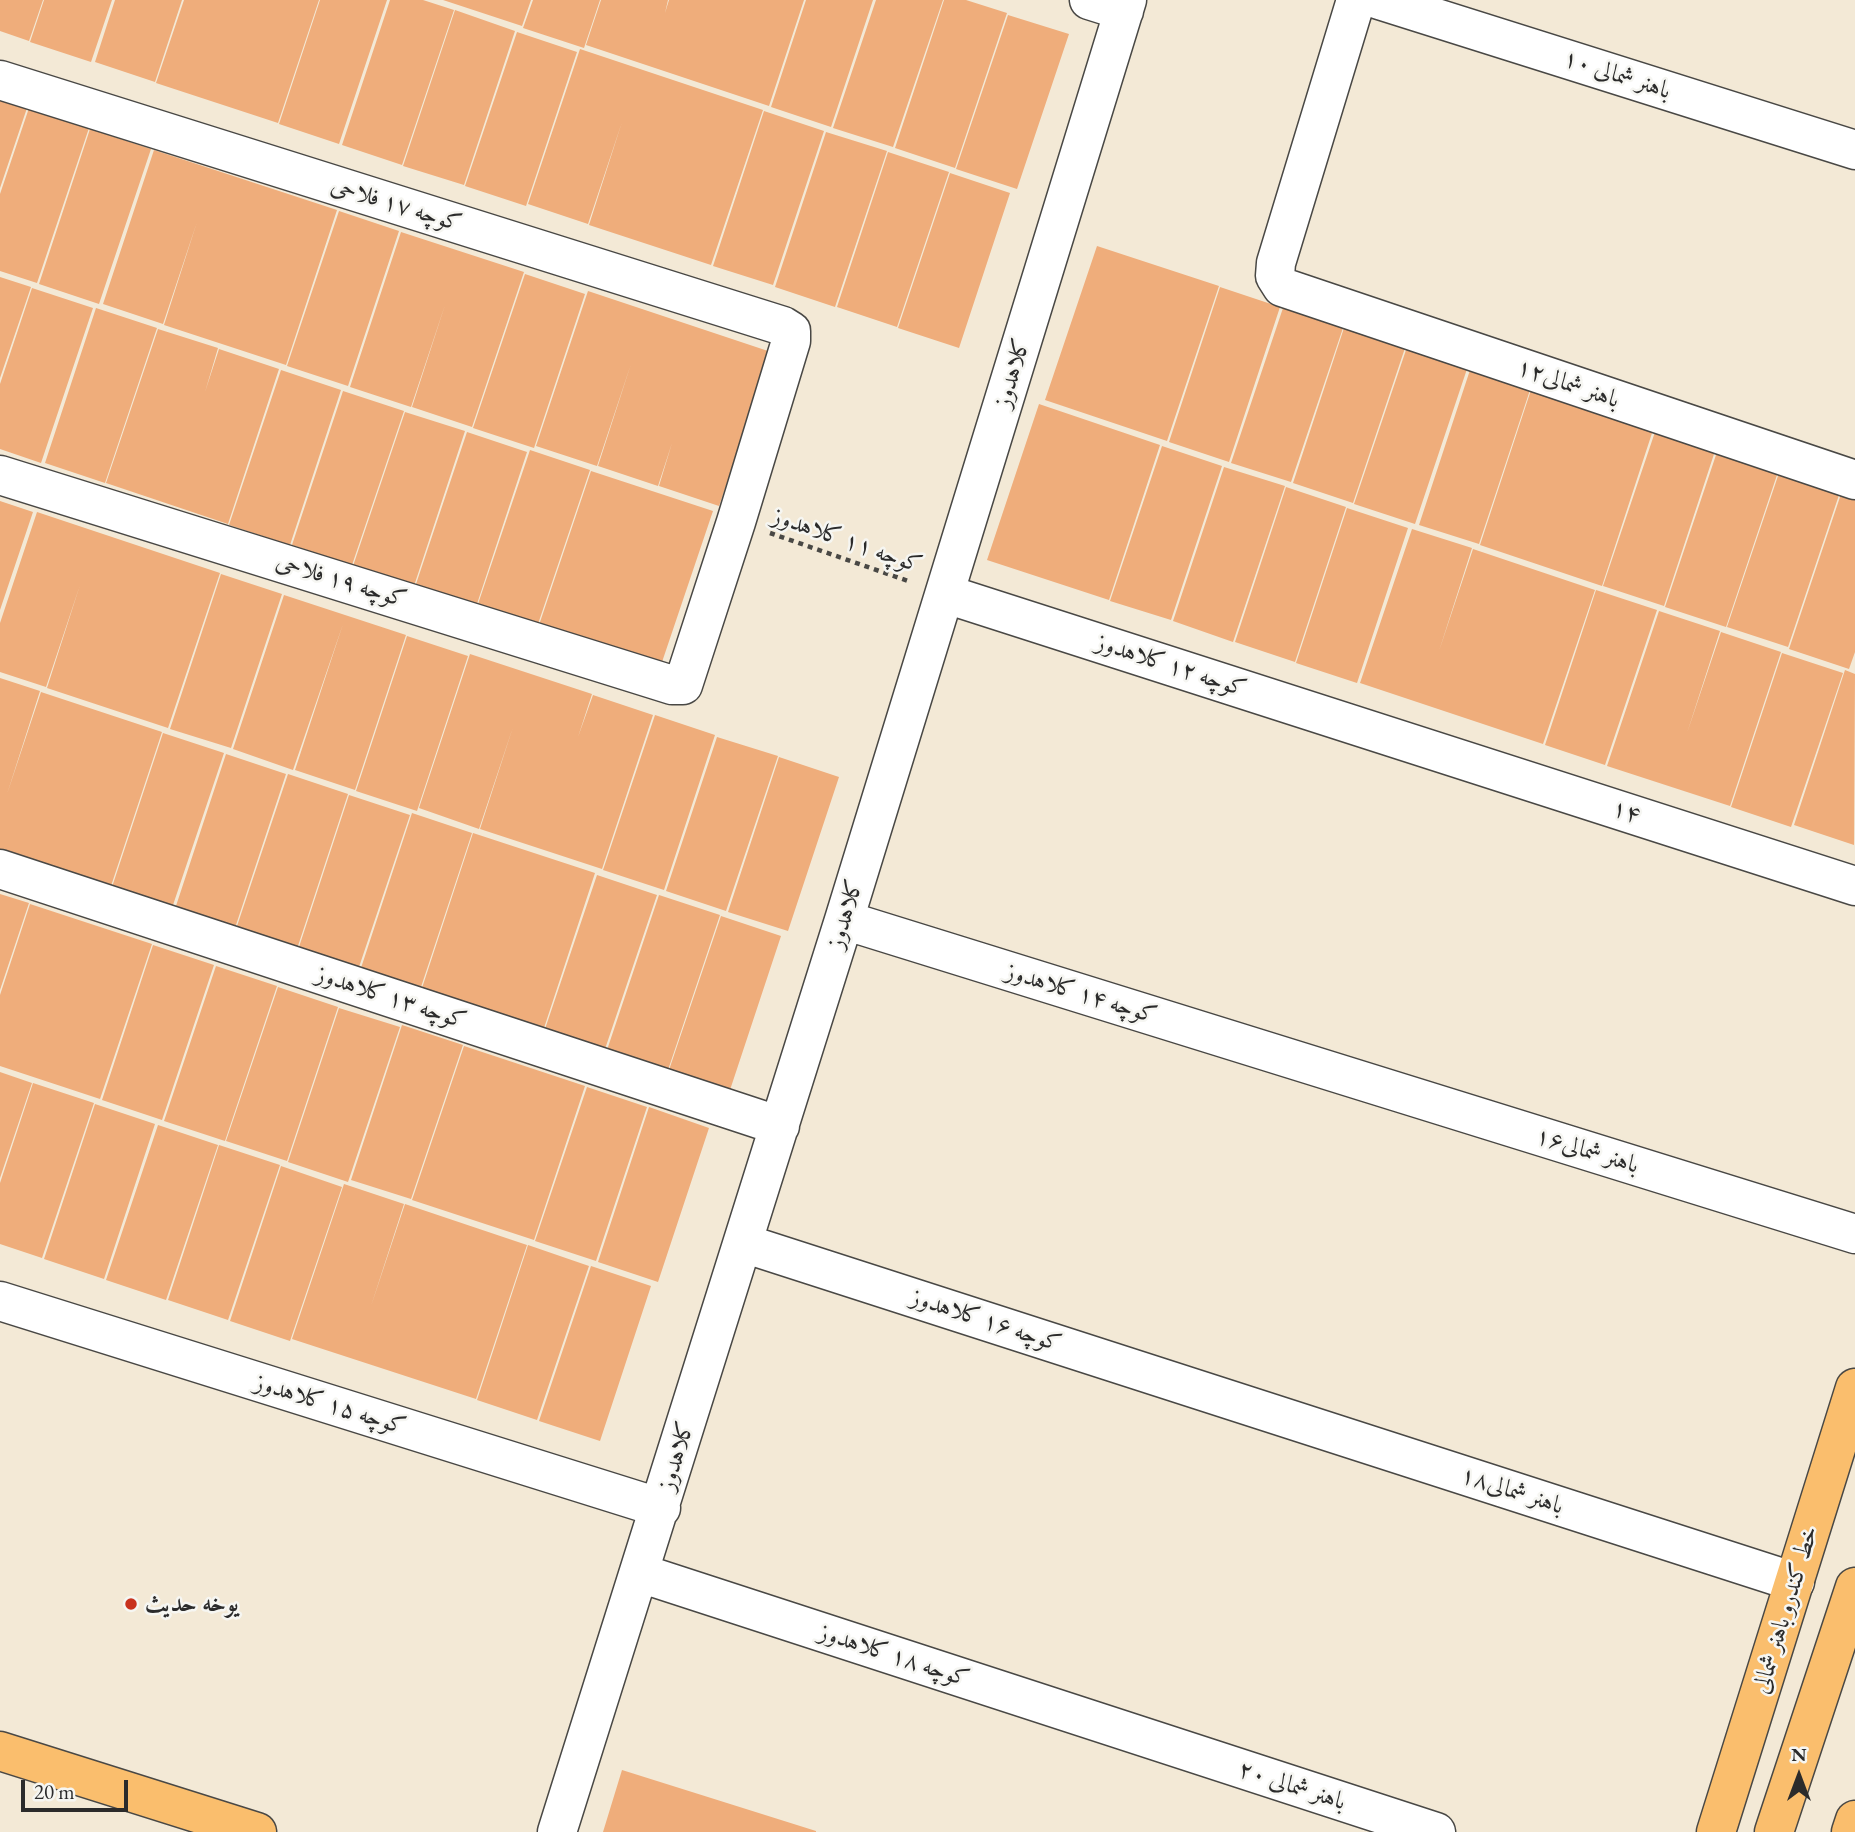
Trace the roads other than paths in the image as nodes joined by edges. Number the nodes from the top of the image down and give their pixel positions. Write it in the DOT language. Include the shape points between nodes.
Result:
graph roads {
  1 [pos="1356,0"];
  2 [pos="1379,0"];
  3 [pos="1113,4"];
  4 [pos="0,80"];
  5 [pos="1855,150"];
  6 [pos="0,475"];
  7 [pos="1855,480"];
  8 [pos="946,594"];
  9 [pos="683,685"];
  10 [pos="1398,739"];
  11 [pos="1,870"];
  12 [pos="1855,886"];
  13 [pos="844,920"];
  14 [pos="1319,1068"];
  15 [pos="780,1126"];
  16 [pos="1855,1234"];
  17 [pos="743,1242"];
  18 [pos="0,1301"];
  19 [pos="1855,1388"];
  20 [pos="1228,1399"];
  21 [pos="660,1508"];
  22 [pos="640,1573"];
  23 [pos="1795,1582"];
  24 [pos="1855,1587"];
  25 [pos="1149,1739"];
  26 [pos="0,1751"];
  27 [pos="1855,1820"];
  28 [pos="555,1830"];
  29 [pos="257,1832"];
  30 [pos="1436,1832"];
  31 [pos="1716,1832"];
  32 [pos="1774,1832"];
  33 [pos="1851,1832"];
  1 -- 7 [label="street, باهنر شمالی۱۲" via="1276,263 1275,276 1282,287"];
  2 -- 5 [label="street, ۱۰ باهنر شمالی"];
  3 -- 8 [label="street, کلاهدوز"];
  4 -- 9 [label="street, کوچه ۱۷ فلاحی" via="791,331"];
  6 -- 9 [label="street, کوچه ۱۹ فلاحی"];
  8 -- 10 [label="street, کوچه ۱۲ کلاهدوز"];
  8 -- 13 [label="street, کلاهدوز"];
  10 -- 12 [label="street, ۱۴"];
  11 -- 15 [label="street, کوچه ۱۳ کلاهدوز"];
  13 -- 14 [label="street, کوچه ۱۴ کلاهدوز"];
  13 -- 15 [label="street, کلاهدوز"];
  14 -- 16 [label="street, باهنر شمالی۱۶"];
  15 -- 17 [label="street, کلاهدوز"];
  17 -- 20 [label="street, کوچه ۱۶ کلاهدوز"];
  17 -- 21 [label="street, کلاهدوز"];
  18 -- 21 [label="street, کوچه ۱۵ کلاهدوز"];
  19 -- 23 [label="main road, خط کندرو باهنر شمالی"];
  20 -- 23 [label="street, باهنر شمالی۱۸"];
  21 -- 22 [label="street, کلاهدوز"];
  22 -- 25 [label="street, کوچه ۱۸ کلاهدوز"];
  22 -- 28 [label="street, کلاهدوز"];
  23 -- 31 [label="main road, خط کندرو باهنر شمالی"];
  24 -- 32 [label="main road"];
  25 -- 30 [label="street, ۲۰ باهنر شمالی"];
  26 -- 29 [label="main road"];
  27 -- 33 [label="main road"];
}
